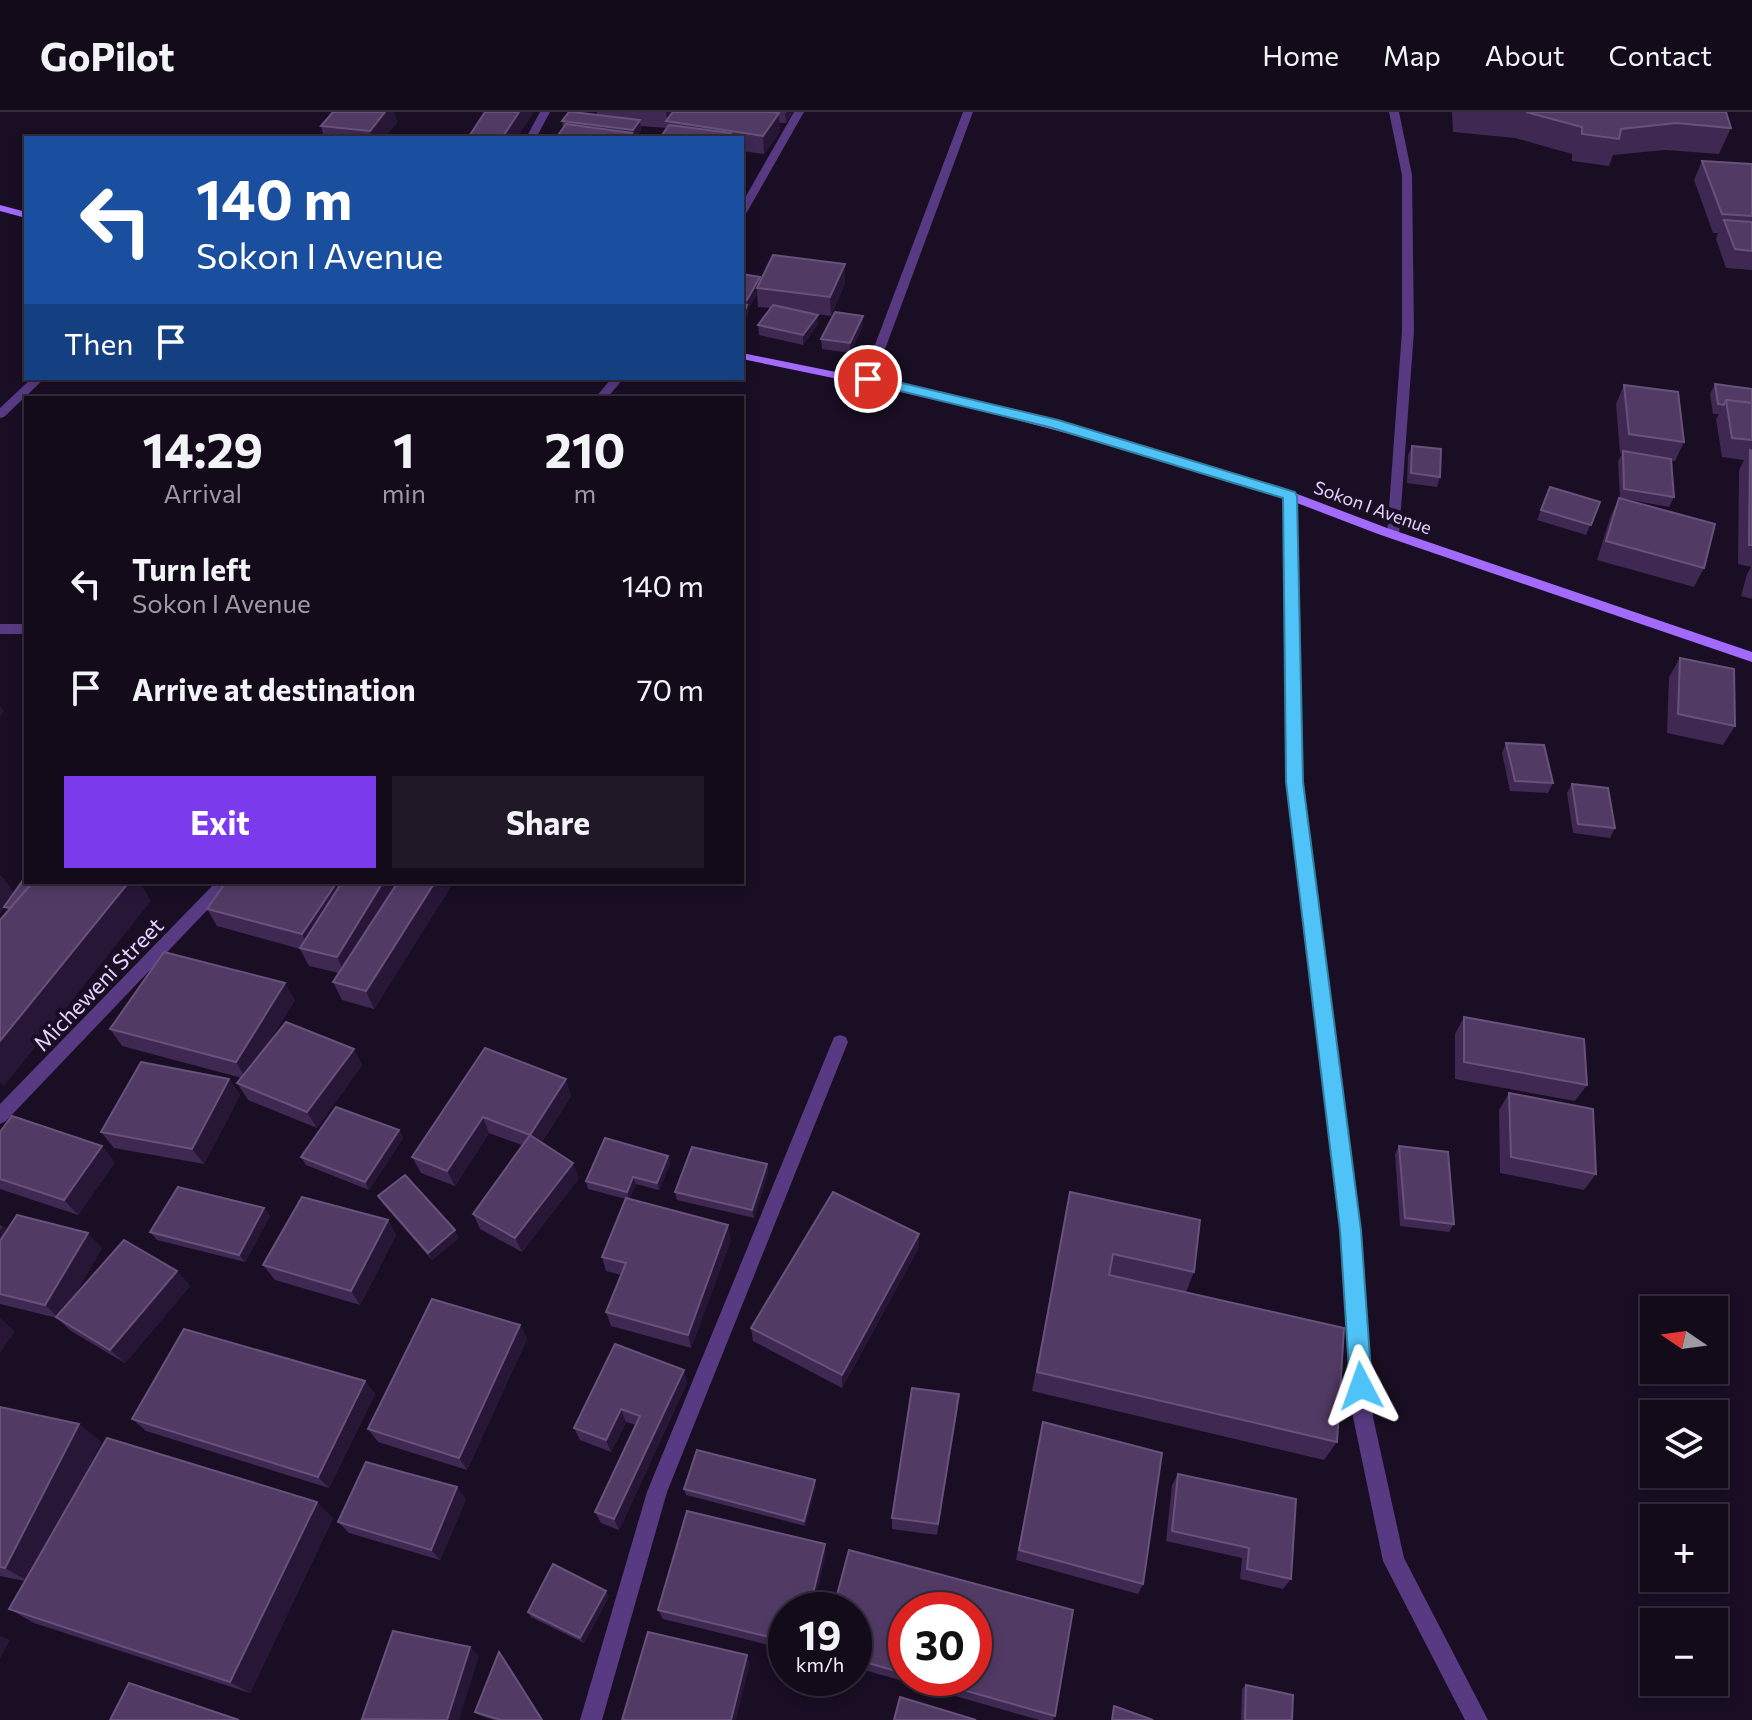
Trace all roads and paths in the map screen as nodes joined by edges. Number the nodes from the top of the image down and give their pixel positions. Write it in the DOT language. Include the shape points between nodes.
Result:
graph roads {
  1 [pos="545,112"];
  2 [pos="799,112"];
  3 [pos="968,112"];
  4 [pos="1394,112"];
  5 [pos="532,136"];
  6 [pos="0,208"];
  7 [pos="744,208"];
  8 [pos="24,214"];
  9 [pos="744,356"];
  10 [pos="868,379"];
  11 [pos="37,380"];
  12 [pos="616,380"];
  13 [pos="603,396"];
  14 [pos="0,414"];
  15 [pos="1290,496"];
  16 [pos="1393,535"];
  17 [pos="0,629"];
  18 [pos="24,629"];
  19 [pos="1752,657"];
  20 [pos="224,884"];
  21 [pos="840,1042"];
  22 [pos="0,1116"];
  23 [pos="591,1720"];
  24 [pos="1477,1720"];
  1 -- 5 [label="street"];
  2 -- 7 [label="street"];
  3 -- 10 [label="street"];
  4 -- 16 [label="street" via="1407,175 1408,331"];
  6 -- 8 [label="street"];
  9 -- 10 [label="street, Sokon I Avenue"];
  10 -- 15 [label="street, Sokon I Avenue" via="1053,423"];
  11 -- 14 [label="street"];
  12 -- 13 [label="street"];
  15 -- 16 [label="street, Sokon I Avenue"];
  15 -- 24 [label="street" via="1295,782 1351,1230 1363,1417 1394,1561"];
  16 -- 19 [label="street, Sokon I Avenue"];
  17 -- 18 [label="street"];
  20 -- 22 [label="street, Micheweni Street"];
  21 -- 23 [label="street" via="657,1492"];
}
